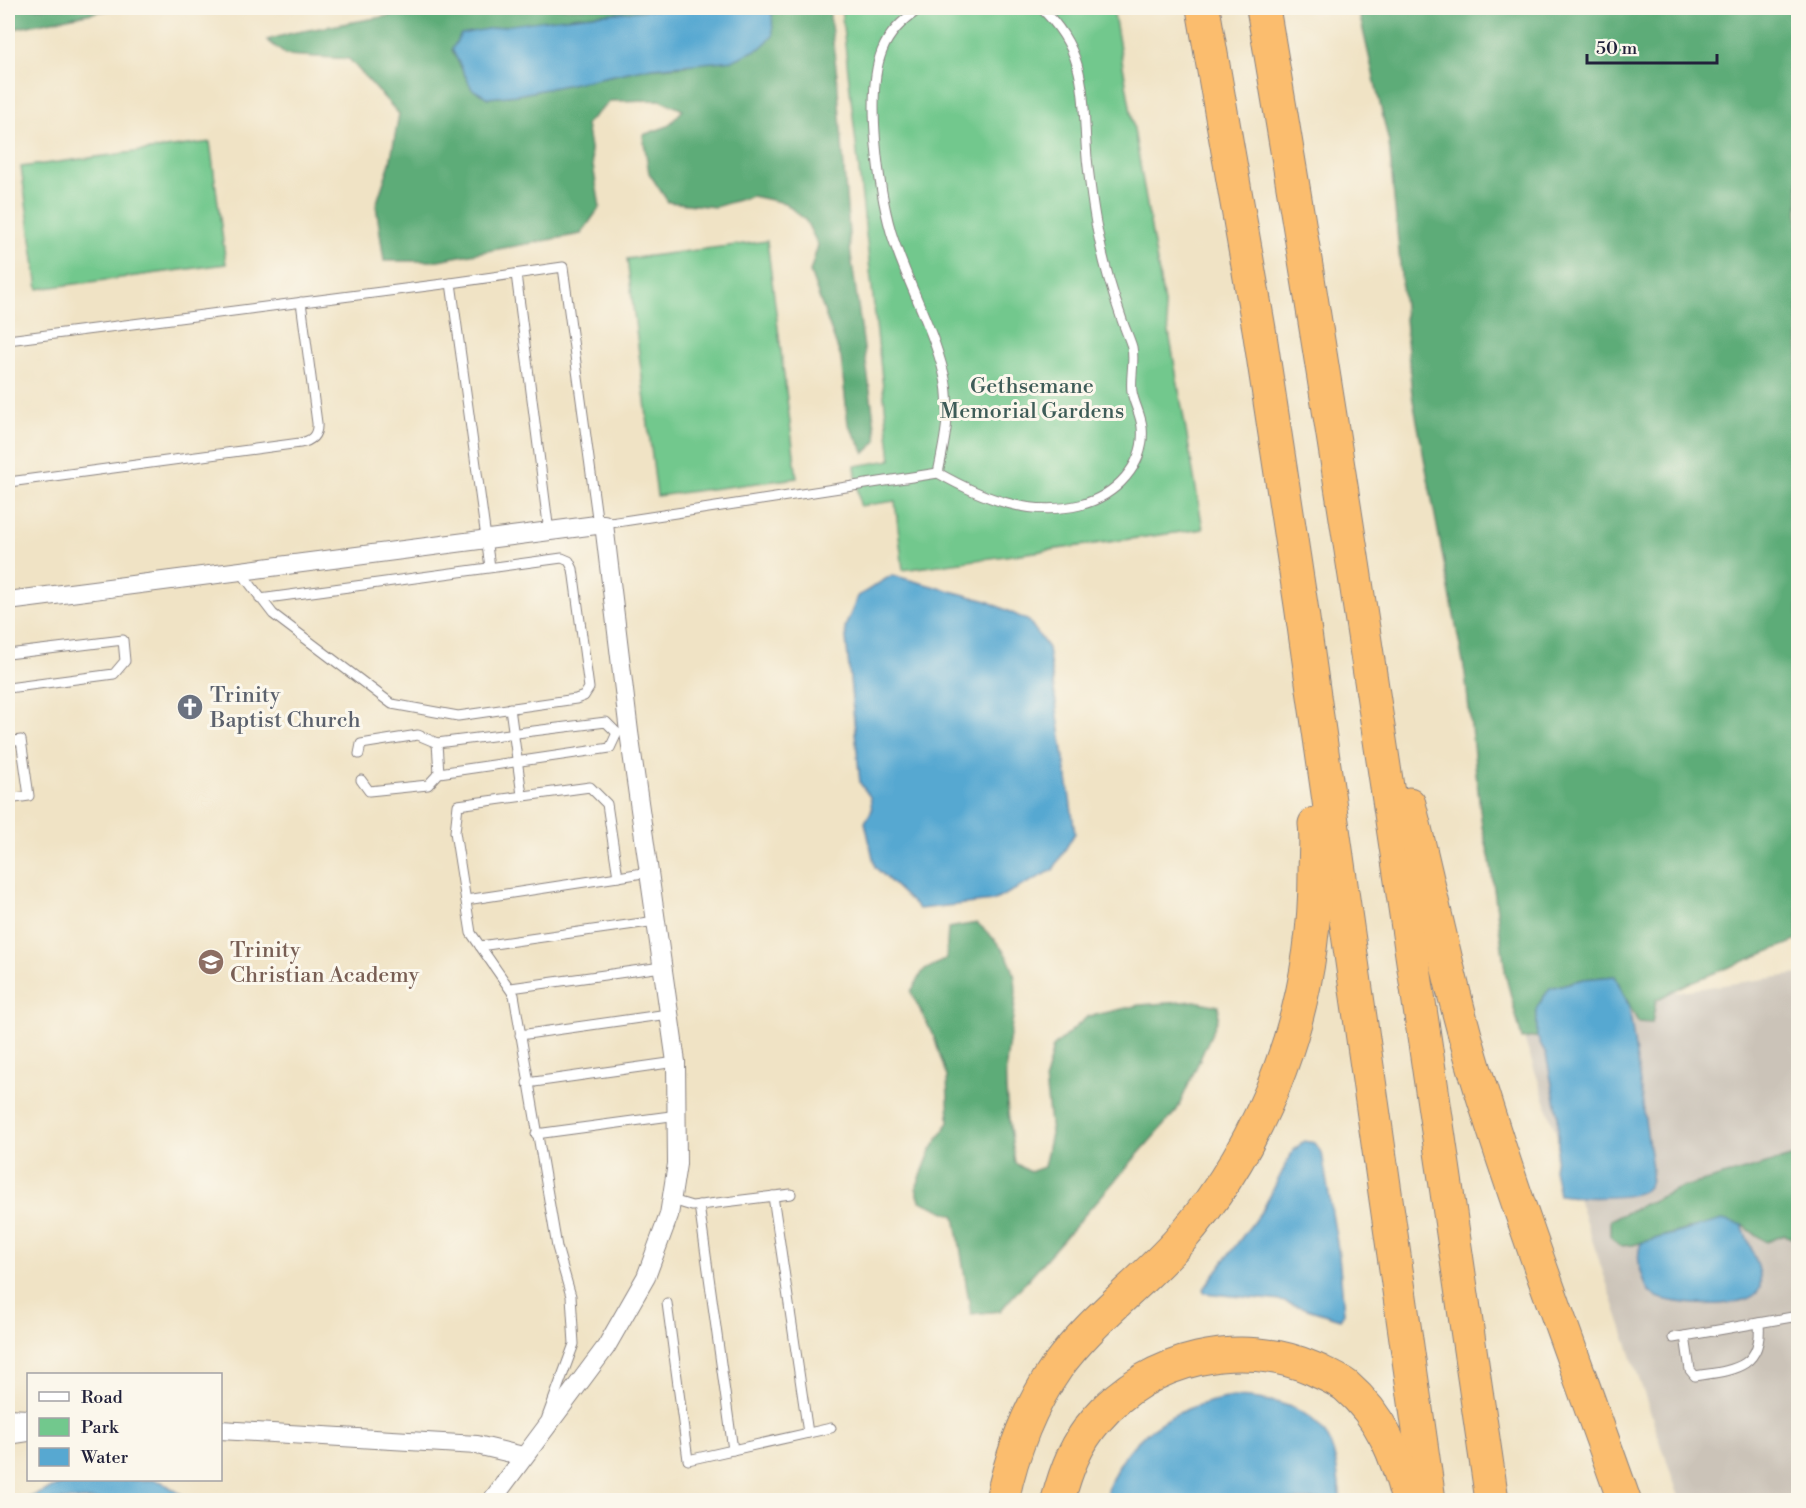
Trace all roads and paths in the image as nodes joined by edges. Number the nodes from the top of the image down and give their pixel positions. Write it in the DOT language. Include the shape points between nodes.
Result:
graph roads {
  1 [pos="921,8"];
  2 [pos="1041,8"];
  3 [pos="1203,8"];
  4 [pos="1263,8"];
  5 [pos="516,274"];
  6 [pos="451,283"];
  7 [pos="301,302"];
  8 [pos="8,340"];
  9 [pos="8,472"];
  10 [pos="938,473"];
  11 [pos="8,482"];
  12 [pos="601,525"];
  13 [pos="549,532"];
  14 [pos="486,540"];
  15 [pos="490,567"];
  16 [pos="240,571"];
  17 [pos="260,599"];
  18 [pos="8,601"];
  19 [pos="1301,605"];
  20 [pos="1366,636"];
  21 [pos="8,654"];
  22 [pos="8,688"];
  23 [pos="510,708"];
  24 [pos="623,733"];
  25 [pos="513,734"];
  26 [pos="8,742"];
  27 [pos="437,743"];
  28 [pos="359,754"];
  29 [pos="518,763"];
  30 [pos="439,773"];
  31 [pos="361,780"];
  32 [pos="522,795"];
  33 [pos="8,799"];
  34 [pos="649,872"];
  35 [pos="618,877"];
  36 [pos="466,900"];
  37 [pos="656,921"];
  38 [pos="480,946"];
  39 [pos="662,967"];
  40 [pos="511,988"];
  41 [pos="668,1014"];
  42 [pos="520,1035"];
  43 [pos="676,1062"];
  44 [pos="527,1083"];
  45 [pos="678,1114"];
  46 [pos="536,1134"];
  47 [pos="790,1194"];
  48 [pos="773,1196"];
  49 [pos="672,1200"];
  50 [pos="699,1205"];
  51 [pos="667,1303"];
  52 [pos="1798,1316"];
  53 [pos="1759,1323"];
  54 [pos="1685,1336"];
  55 [pos="1673,1338"];
  56 [pos="8,1418"];
  57 [pos="27,1419"];
  58 [pos="831,1428"];
  59 [pos="222,1430"];
  60 [pos="542,1431"];
  61 [pos="27,1432"];
  62 [pos="808,1433"];
  63 [pos="8,1435"];
  64 [pos="733,1450"];
  65 [pos="523,1456"];
  66 [pos="1009,1468"];
  67 [pos="492,1500"];
  68 [pos="992,1500"];
  69 [pos="1002,1500"];
  70 [pos="1058,1500"];
  71 [pos="1408,1500"];
  72 [pos="1429,1500"];
  73 [pos="1492,1500"];
  74 [pos="1624,1500"];
  1 -- 10 [label="lane" via="895,31 882,52 876,109 878,161 891,233 944,374 949,407"];
  2 -- 10 [label="lane" via="1067,38 1076,56 1092,204 1107,275 1132,347 1132,389 1142,426 1141,449 1125,477 1110,491 1095,501 1072,507 1026,508 998,501 973,493"];
  3 -- 19 [label="highway"];
  4 -- 20 [label="highway"];
  5 -- 6 [label="lane"];
  5 -- 12 [label="lane" via="562,267"];
  5 -- 13 [label="lane"];
  6 -- 7 [label="lane"];
  6 -- 14 [label="lane"];
  7 -- 8 [label="lane"];
  7 -- 11 [label="lane" via="317,429 312,439"];
  9 -- 11 [label="lane"];
  10 -- 12 [label="lane"];
  12 -- 13 [label="street"];
  12 -- 24 [label="street"];
  13 -- 14 [label="street"];
  14 -- 15 [label="lane"];
  14 -- 16 [label="street"];
  15 -- 17 [label="lane"];
  15 -- 23 [label="lane" via="558,557 569,561 573,569 588,691 576,699"];
  16 -- 17 [label="lane"];
  16 -- 18 [label="street"];
  17 -- 23 [label="lane" via="273,614 392,704 455,716"];
  19 -- 66 [label="highway" via="1295,690 1315,828 1315,914 1299,1016 1285,1058 1258,1122 1222,1187 1179,1241 1058,1366 1024,1426"];
  19 -- 72 [label="highway"];
  20 -- 73 [label="highway"];
  20 -- 74 [label="highway" via="1453,993 1481,1089"];
  21 -- 22 [label="lane" via="123,640 125,661 114,674"];
  23 -- 25 [label="lane"];
  24 -- 25 [label="lane" via="606,722"];
  24 -- 29 [label="lane" via="610,748"];
  24 -- 34 [label="street"];
  25 -- 27 [label="lane"];
  25 -- 29 [label="lane"];
  26 -- 33 [label="lane" via="21,740 29,796"];
  27 -- 28 [label="lane" via="418,735 361,744"];
  27 -- 30 [label="lane"];
  29 -- 30 [label="lane"];
  29 -- 32 [label="lane"];
  30 -- 31 [label="lane" via="428,785 369,791"];
  32 -- 35 [label="lane" via="590,787 607,804"];
  32 -- 36 [label="lane" via="458,805 455,832"];
  34 -- 35 [label="lane"];
  34 -- 37 [label="street"];
  35 -- 36 [label="lane"];
  36 -- 38 [label="lane" via="471,933"];
  37 -- 38 [label="lane"];
  37 -- 39 [label="street"];
  38 -- 40 [label="lane"];
  39 -- 40 [label="lane"];
  39 -- 41 [label="street"];
  40 -- 42 [label="lane"];
  41 -- 42 [label="lane"];
  41 -- 43 [label="street"];
  42 -- 44 [label="lane"];
  43 -- 44 [label="lane"];
  43 -- 45 [label="street"];
  44 -- 46 [label="lane"];
  45 -- 46 [label="lane"];
  45 -- 49 [label="street"];
  46 -- 60 [label="lane" via="557,1247 571,1296 574,1344"];
  47 -- 48 [label="lane"];
  48 -- 50 [label="lane"];
  48 -- 62 [label="lane"];
  49 -- 50 [label="lane"];
  49 -- 60 [label="street" via="640,1287 606,1347"];
  50 -- 64 [label="lane"];
  51 -- 64 [label="lane" via="688,1460"];
  52 -- 53 [label="lane"];
  53 -- 54 [label="lane"];
  53 -- 54 [label="lane" via="1757,1353 1747,1364 1695,1376 1690,1370"];
  54 -- 55 [label="lane"];
  56 -- 57 [label="street"];
  58 -- 62 [label="lane"];
  59 -- 65 [label="street" via="477,1445"];
  60 -- 65 [label="street"];
  61 -- 63 [label="street"];
  62 -- 64 [label="lane"];
  65 -- 67 [label="street"];
  66 -- 68 [label="highway"];
  66 -- 69 [label="highway"];
  70 -- 71 [label="highway" via="1083,1437 1097,1418 1132,1387 1199,1358 1223,1353 1295,1361 1344,1385 1375,1417 1390,1442"];
}
